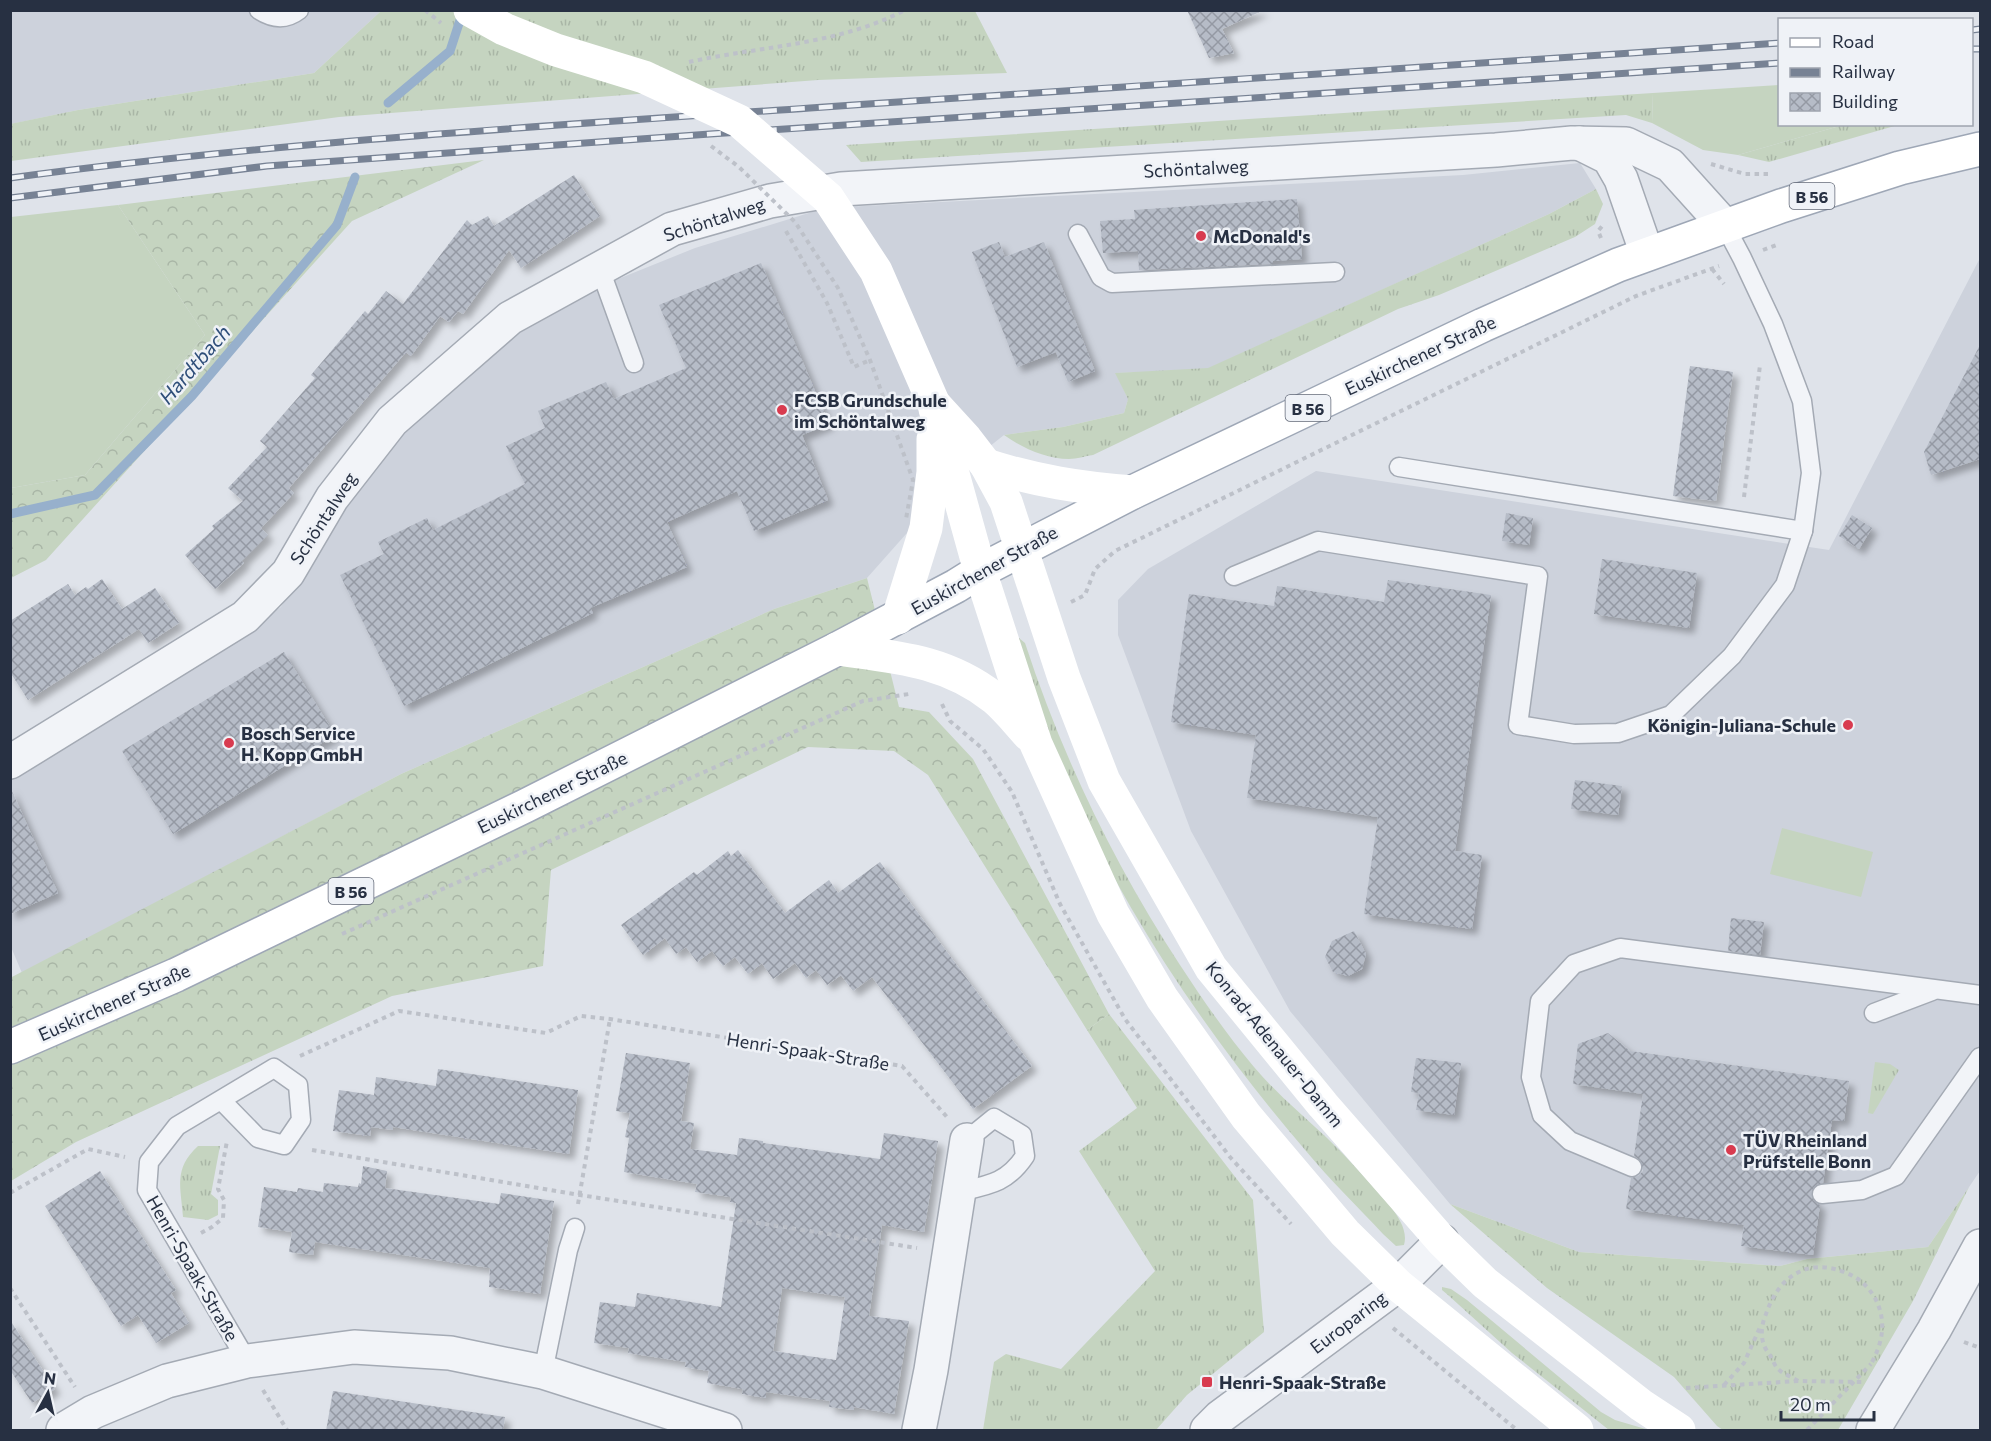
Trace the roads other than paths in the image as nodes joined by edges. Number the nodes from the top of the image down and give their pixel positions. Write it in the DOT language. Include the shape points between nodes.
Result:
graph roads {
  1 [pos="259,10"];
  2 [pos="299,10"];
  3 [pos="458,19"];
  4 [pos="1580,143"];
  5 [pos="1980,149"];
  6 [pos="1725,226"];
  7 [pos="1078,234"];
  8 [pos="1647,254"];
  9 [pos="600,269"];
  10 [pos="1335,272"];
  11 [pos="634,363"];
  12 [pos="934,404"];
  13 [pos="986,465"];
  14 [pos="1399,467"];
  15 [pos="1133,492"];
  16 [pos="1803,531"];
  17 [pos="1022,549"];
  18 [pos="980,571"];
  19 [pos="1234,576"];
  20 [pos="898,618"];
  21 [pos="837,650"];
  22 [pos="1036,744"];
  23 [pos="10,762"];
  24 [pos="1933,990"];
  25 [pos="1980,995"];
  26 [pos="1874,1013"];
  27 [pos="10,1047"];
  28 [pos="1980,1057"];
  29 [pos="221,1100"];
  30 [pos="967,1140"];
  31 [pos="1632,1167"];
  32 [pos="958,1192"];
  33 [pos="1822,1194"];
  34 [pos="575,1228"];
  35 [pos="1442,1241"];
  36 [pos="1980,1246"];
  37 [pos="1398,1285"];
  38 [pos="247,1361"];
  39 [pos="543,1372"];
  40 [pos="98,1421"];
  41 [pos="1220,1426"];
  42 [pos="63,1431"];
  43 [pos="725,1431"];
  44 [pos="919,1431"];
  45 [pos="1577,1431"];
  46 [pos="1678,1431"];
  47 [pos="1872,1431"];
  1 -- 2 [label="lane" via="283,18"];
  3 -- 12 [label="main road, bridge" via="504,29 644,77 739,121 828,198 876,271"];
  4 -- 6 [label="street, Schöntalweg" via="1626,144 1670,165"];
  4 -- 8 [label="street" via="1609,158 1621,179"];
  4 -- 9 [label="street, Schöntalweg" via="841,189 672,229"];
  5 -- 6 [label="main road, Euskirchener Straße / B 56" via="1900,168"];
  6 -- 8 [label="main road, Euskirchener Straße / B 56"];
  6 -- 16 [label="lane" via="1782,345 1802,401 1811,473"];
  7 -- 10 [label="lane" via="1101,277 1112,284"];
  8 -- 15 [label="main road, Euskirchener Straße / B 56" via="1482,325"];
  9 -- 11 [label="lane"];
  9 -- 23 [label="street, Schöntalweg" via="510,318 392,421 332,498 288,573 245,617"];
  12 -- 13 [label="main road, Konrad-Adenauer-Damm"];
  12 -- 18 [label="main road"];
  12 -- 20 [label="main road" via="933,472 916,523"];
  13 -- 15 [label="main road" via="1052,484"];
  13 -- 17 [label="main road, Konrad-Adenauer-Damm" via="1006,502"];
  14 -- 16 [label="lane"];
  15 -- 17 [label="main road, Euskirchener Straße / B 56"];
  16 -- 19 [label="lane" via="1785,585 1731,656 1671,715 1618,733 1574,734 1518,725 1538,576 1318,542"];
  17 -- 18 [label="main road, Euskirchener Straße / B 56"];
  17 -- 35 [label="main road, Konrad-Adenauer-Damm" via="1064,678 1104,782 1211,968 1323,1106"];
  18 -- 20 [label="main road, Euskirchener Straße / B 56"];
  18 -- 22 [label="main road"];
  20 -- 21 [label="main road, Euskirchener Straße / B 56"];
  21 -- 22 [label="main road" via="904,658 950,670 994,698"];
  21 -- 27 [label="main road, Euskirchener Straße / B 56" via="515,812 197,965"];
  22 -- 37 [label="main road" via="1113,914 1162,998 1246,1116 1345,1233"];
  24 -- 25 [label="lane"];
  24 -- 26 [label="lane"];
  24 -- 31 [label="lane" via="1620,948 1574,964 1540,1001 1532,1077 1542,1115 1570,1141"];
  28 -- 33 [label="lane" via="1896,1176 1862,1190"];
  29 -- 29 [label="lane" via="258,1138 284,1145 301,1120 298,1085 273,1068"];
  29 -- 38 [label="lane, Henri-Spaak-Straße" via="177,1126 149,1162 147,1190"];
  30 -- 32 [label="street"];
  30 -- 32 [label="lane" via="994,1118 1022,1135 1025,1156 1015,1171 992,1185"];
  32 -- 44 [label="street"];
  34 -- 39 [label="lane"];
  35 -- 37 [label="street, Europaring"];
  35 -- 46 [label="main road, Konrad-Adenauer-Damm" via="1485,1283"];
  36 -- 47 [label="street"];
  37 -- 41 [label="street, Europaring"];
  37 -- 45 [label="main road"];
  38 -- 39 [label="street, Henri-Spaak-Straße" via="354,1347 450,1353"];
  38 -- 40 [label="street, Henri-Spaak-Straße" via="167,1381"];
  39 -- 43 [label="street, Henri-Spaak-Straße"];
  40 -- 42 [label="street, Henri-Spaak-Straße"];
}
